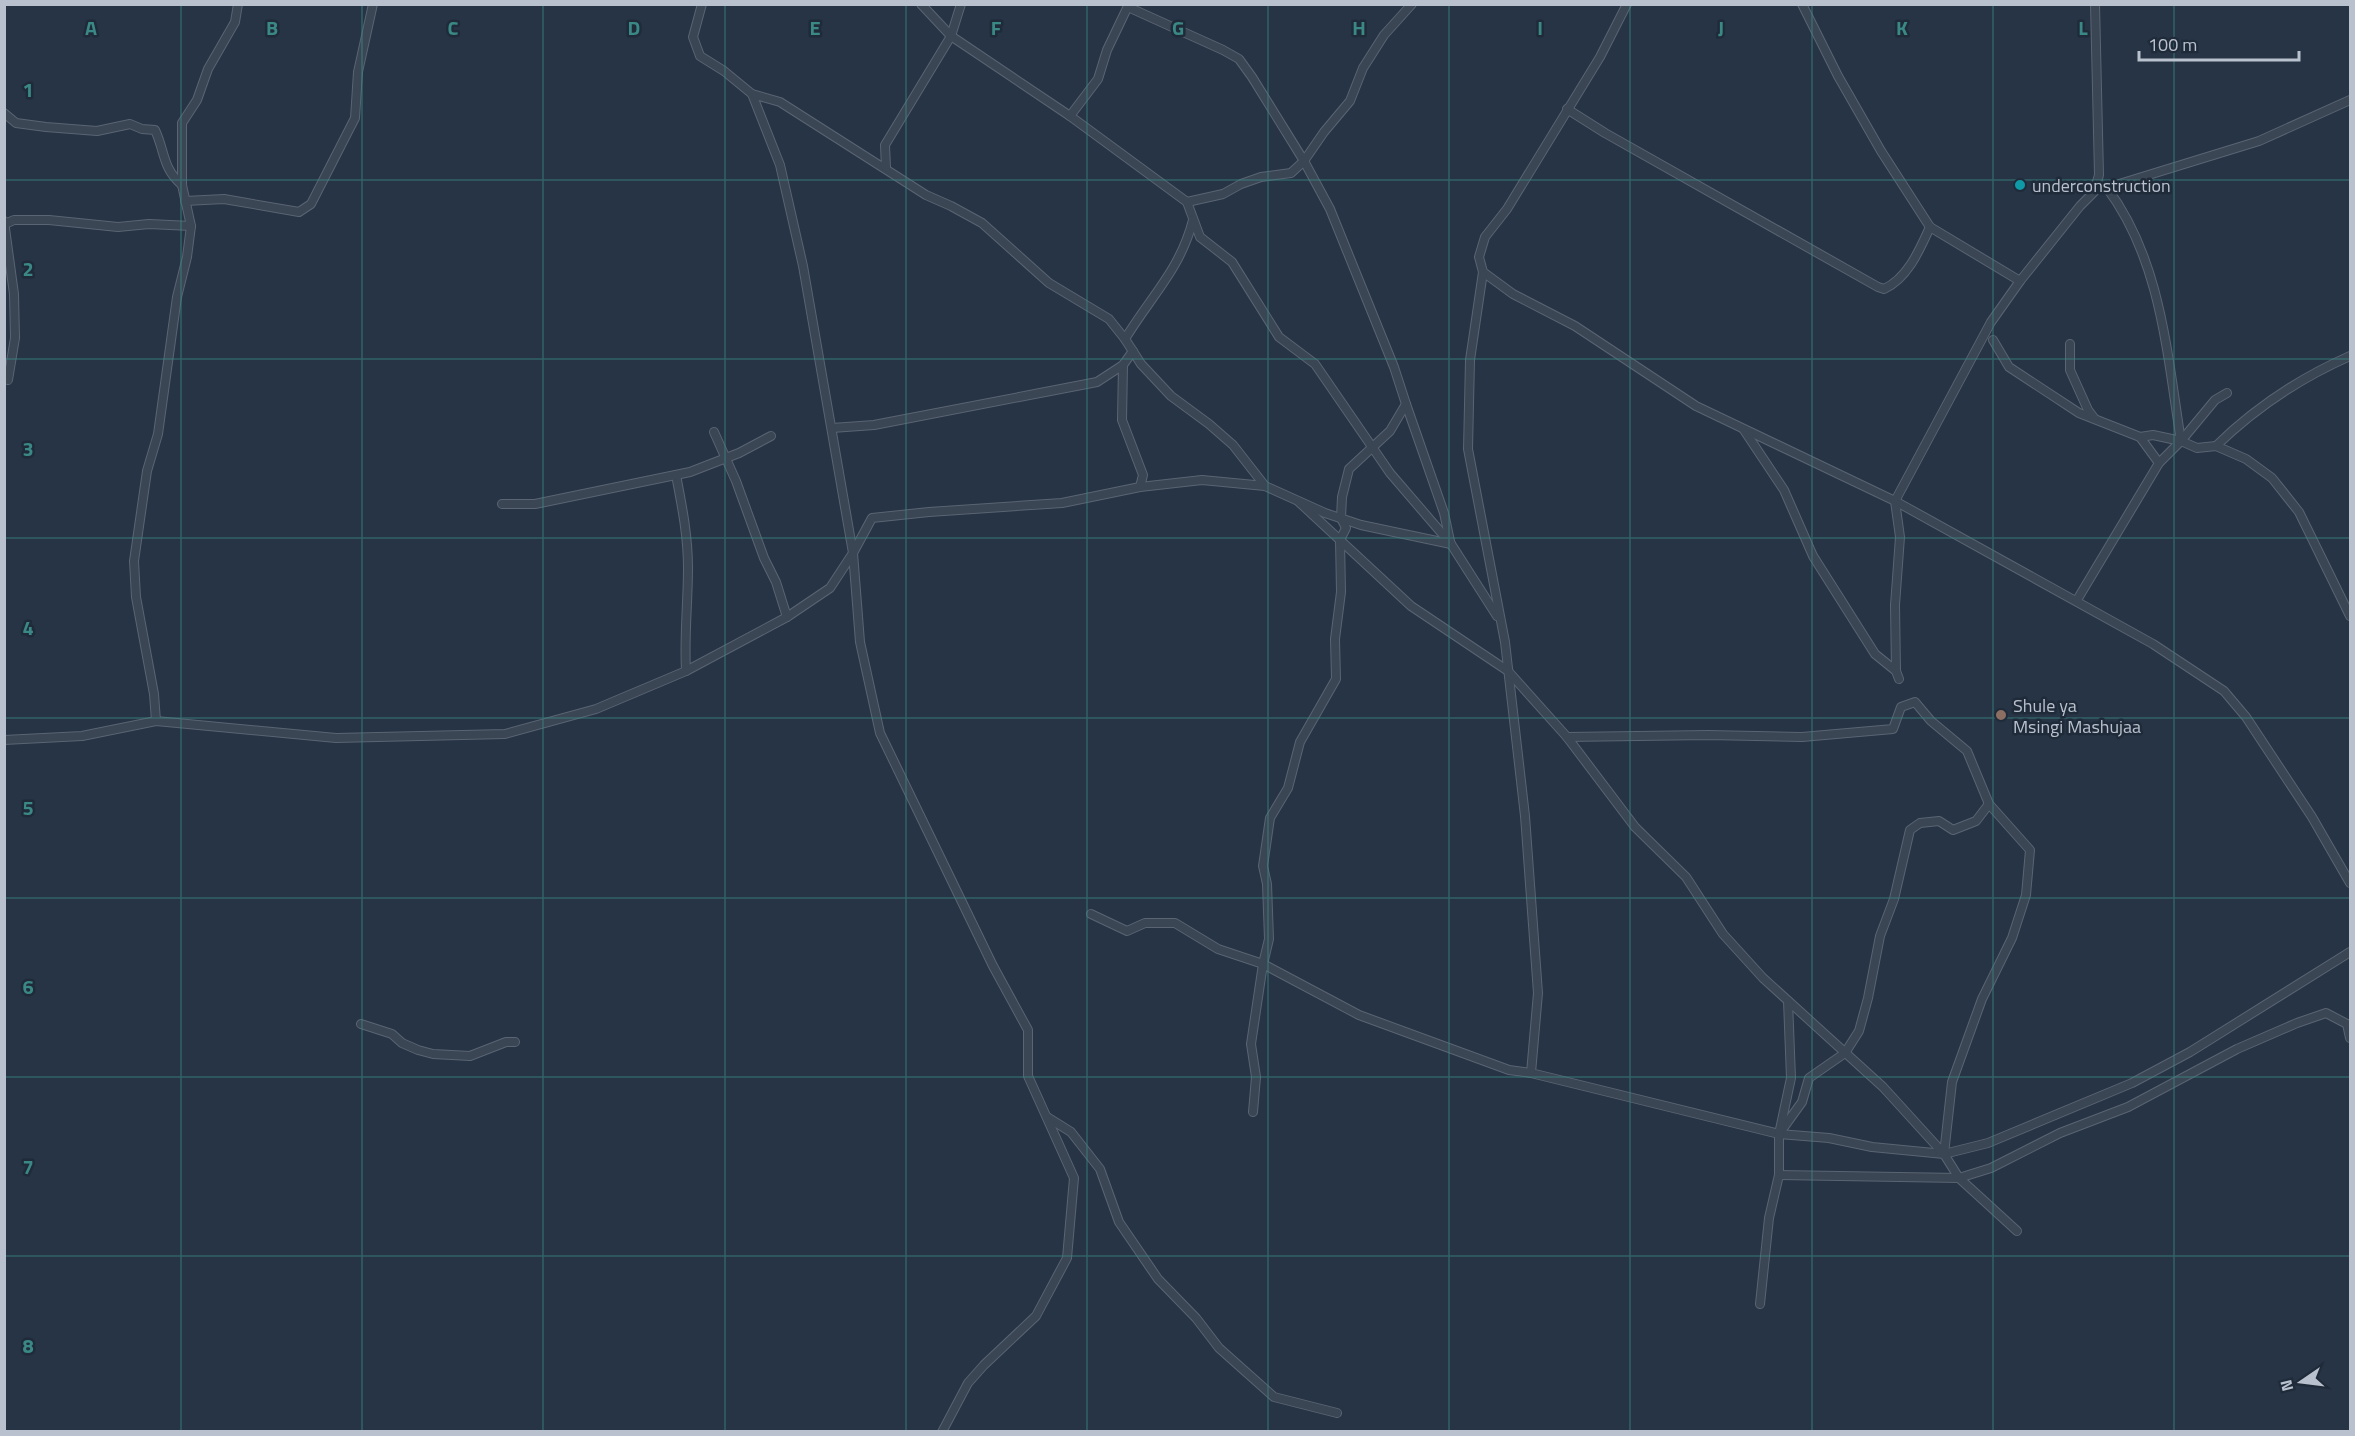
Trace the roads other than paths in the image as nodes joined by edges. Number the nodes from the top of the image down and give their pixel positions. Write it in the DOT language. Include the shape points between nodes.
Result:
graph roads {
  1 [pos="238,4"];
  2 [pos="373,4"];
  3 [pos="702,4"];
  4 [pos="921,4"];
  5 [pos="961,4"];
  6 [pos="1412,4"];
  7 [pos="1627,4"];
  8 [pos="1802,4"];
  9 [pos="2095,4"];
  10 [pos="1128,6"];
  11 [pos="951,36"];
  12 [pos="752,94"];
  13 [pos="2350,100"];
  14 [pos="1567,109"];
  15 [pos="5,115"];
  16 [pos="1070,116"];
  17 [pos="4,122"];
  18 [pos="1304,160"];
  19 [pos="886,168"];
  20 [pos="182,185"];
  21 [pos="2107,188"];
  22 [pos="2094,192"];
  23 [pos="185,201"];
  24 [pos="1187,202"];
  25 [pos="1193,219"];
  26 [pos="5,222"];
  27 [pos="191,226"];
  28 [pos="1930,227"];
  29 [pos="1483,272"];
  30 [pos="2020,281"];
  31 [pos="1125,339"];
  32 [pos="1993,340"];
  33 [pos="2070,344"];
  34 [pos="1133,351"];
  35 [pos="2350,356"];
  36 [pos="1123,365"];
  37 [pos="8,380"];
  38 [pos="2227,393"];
  39 [pos="1406,404"];
  40 [pos="2094,418"];
  41 [pos="832,428"];
  42 [pos="1744,430"];
  43 [pos="714,432"];
  44 [pos="771,436"];
  45 [pos="2139,437"];
  46 [pos="2181,441"];
  47 [pos="2216,446"];
  48 [pos="1372,447"];
  49 [pos="726,458"];
  50 [pos="2159,463"];
  51 [pos="675,475"];
  52 [pos="1265,486"];
  53 [pos="1140,487"];
  54 [pos="1294,498"];
  55 [pos="1894,501"];
  56 [pos="502,504"];
  57 [pos="1341,518"];
  58 [pos="1340,540"];
  59 [pos="1451,544"];
  60 [pos="853,553"];
  61 [pos="2077,600"];
  62 [pos="2350,616"];
  63 [pos="787,617"];
  64 [pos="1499,621"];
  65 [pos="686,671"];
  66 [pos="1508,671"];
  67 [pos="156,720"];
  68 [pos="1567,737"];
  69 [pos="4,740"];
  70 [pos="1989,804"];
  71 [pos="2350,883"];
  72 [pos="1091,914"];
  73 [pos="2350,952"];
  74 [pos="1263,964"];
  75 [pos="1788,1001"];
  76 [pos="361,1024"];
  77 [pos="2350,1038"];
  78 [pos="515,1042"];
  79 [pos="1845,1053"];
  80 [pos="1532,1073"];
  81 [pos="1253,1112"];
  82 [pos="1045,1116"];
  83 [pos="1779,1134"];
  84 [pos="1944,1154"];
  85 [pos="1779,1175"];
  86 [pos="1959,1178"];
  87 [pos="2017,1231"];
  88 [pos="1760,1304"];
  89 [pos="1337,1413"];
  90 [pos="942,1431"];
  1 -- 20 [label="street" via="235,22 182,123"];
  2 -- 23 [label="street" via="358,72 355,118 312,204 299,212 224,199"];
  3 -- 12 [label="street" via="693,37 700,56"];
  4 -- 11 [label="street"];
  5 -- 11 [label="street"];
  6 -- 18 [label="street" via="1384,36 1363,68 1350,101"];
  7 -- 14 [label="street"];
  8 -- 28 [label="street" via="1838,76"];
  9 -- 22 [label="street" via="2099,174"];
  10 -- 16 [label="street" via="1098,79"];
  10 -- 18 [label="street" via="1239,59"];
  11 -- 16 [label="street"];
  11 -- 19 [label="street" via="885,145"];
  12 -- 19 [label="street" via="780,102"];
  12 -- 41 [label="street" via="780,165"];
  13 -- 21 [label="street" via="2259,141"];
  14 -- 28 [label="street" via="1884,289 1900,277 1918,253"];
  14 -- 29 [label="street" via="1508,209 1485,237 1479,256"];
  15 -- 17 [label="street"];
  15 -- 20 [label="street" via="16,123 46,127 97,130 130,124 154,130 165,164"];
  16 -- 24 [label="street"];
  18 -- 24 [label="street" via="1291,173 1261,177 1223,194"];
  18 -- 39 [label="street" via="1330,209"];
  19 -- 31 [label="street" via="926,195 982,223 1049,283 1109,319"];
  20 -- 23 [label="street"];
  21 -- 22 [label="street"];
  21 -- 46 [label="street" via="2125,212 2146,258"];
  22 -- 30 [label="street"];
  23 -- 27 [label="street"];
  24 -- 25 [label="street"];
  25 -- 31 [label="street" via="1173,272"];
  25 -- 48 [label="street" via="1200,237 1232,262 1279,337 1315,364"];
  26 -- 27 [label="street" via="14,219 118,227"];
  26 -- 37 [label="street" via="15,338"];
  27 -- 67 [label="street" via="134,561"];
  28 -- 30 [label="street"];
  29 -- 42 [label="street" via="1513,294 1575,326 1696,406"];
  29 -- 64 [label="street" via="1470,360 1468,449"];
  30 -- 55 [label="street" via="1991,322"];
  31 -- 34 [label="street"];
  32 -- 40 [label="street" via="2009,368 2079,413"];
  33 -- 40 [label="street" via="2070,370"];
  34 -- 36 [label="street"];
  34 -- 52 [label="street" via="1171,396 1233,445"];
  35 -- 47 [label="street" via="2280,393 2244,418"];
  36 -- 41 [label="street" via="1097,382 885,423"];
  36 -- 53 [label="street" via="1122,420 1143,475"];
  38 -- 46 [label="street" via="2215,400"];
  39 -- 48 [label="street" via="1390,431"];
  39 -- 59 [label="street"];
  40 -- 45 [label="street"];
  41 -- 60 [label="street"];
  42 -- 55 [label="street"];
  42 -- 55 [label="street" via="1784,490 1819,566 1875,654 1897,675 1895,605 1900,537"];
  43 -- 49 [label="street"];
  44 -- 49 [label="street"];
  45 -- 46 [label="street" via="2153,435"];
  45 -- 50 [label="street"];
  46 -- 47 [label="street" via="2197,448"];
  46 -- 50 [label="street"];
  47 -- 62 [label="street" via="2246,459 2272,478 2299,512"];
  48 -- 57 [label="street" via="1349,469"];
  48 -- 59 [label="street"];
  49 -- 51 [label="street"];
  49 -- 63 [label="street"];
  50 -- 61 [label="street"];
  51 -- 56 [label="street" via="536,504"];
  51 -- 65 [label="street" via="686,525"];
  52 -- 53 [label="street" via="1202,480"];
  52 -- 54 [label="street"];
  53 -- 60 [label="street" via="1062,503 872,519"];
  54 -- 57 [label="street"];
  54 -- 58 [label="street"];
  55 -- 61 [label="street"];
  57 -- 58 [label="street" via="1346,528"];
  57 -- 59 [label="street"];
  58 -- 66 [label="street" via="1411,606"];
  58 -- 74 [label="street" via="1336,679 1300,742 1288,788 1270,818 1263,866 1269,939"];
  59 -- 64 [label="street"];
  60 -- 63 [label="street" via="830,588"];
  60 -- 82 [label="street" via="860,642 880,733 1028,1030 1028,1076"];
  61 -- 71 [label="street" via="2153,644 2224,692 2246,717 2312,817"];
  63 -- 65 [label="street"];
  64 -- 66 [label="street"];
  65 -- 67 [label="street" via="596,709 505,734 336,738"];
  66 -- 68 [label="street"];
  66 -- 80 [label="street" via="1535,930 1538,993"];
  67 -- 69 [label="street" via="81,736"];
  68 -- 70 [label="street" via="1802,737 1893,729 1901,708 1915,702 1967,751"];
  68 -- 75 [label="street" via="1635,827 1686,878 1723,934"];
  70 -- 79 [label="street" via="1976,820 1953,830 1939,821 1910,830 1894,900 1880,936 1859,1031"];
  70 -- 84 [label="street" via="2030,850 2026,895 1952,1082"];
  72 -- 74 [label="street" via="1127,931 1145,923 1175,923 1218,949"];
  73 -- 84 [label="street" via="2190,1052 2132,1083 1988,1143"];
  74 -- 80 [label="street" via="1359,1015 1509,1070"];
  74 -- 81 [label="street" via="1251,1044 1256,1077"];
  75 -- 79 [label="street"];
  75 -- 83 [label="street" via="1791,1078"];
  76 -- 78 [label="street" via="433,1054 470,1056"];
  77 -- 86 [label="street" via="2347,1024 2326,1013 2297,1023 2237,1049 2128,1107 2060,1132 1991,1168"];
  79 -- 83 [label="street" via="1809,1078 1802,1102"];
  79 -- 84 [label="street" via="1883,1087"];
  80 -- 83 [label="street"];
  82 -- 89 [label="street" via="1071,1132 1100,1168 1119,1222 1158,1279 1219,1348 1274,1397"];
  82 -- 90 [label="street" via="1074,1178 1067,1258 1036,1316 973,1377"];
  83 -- 84 [label="street"];
  83 -- 85 [label="street"];
  84 -- 86 [label="street"];
  85 -- 86 [label="street"];
  85 -- 88 [label="street" via="1769,1218"];
  86 -- 87 [label="street"];
}
